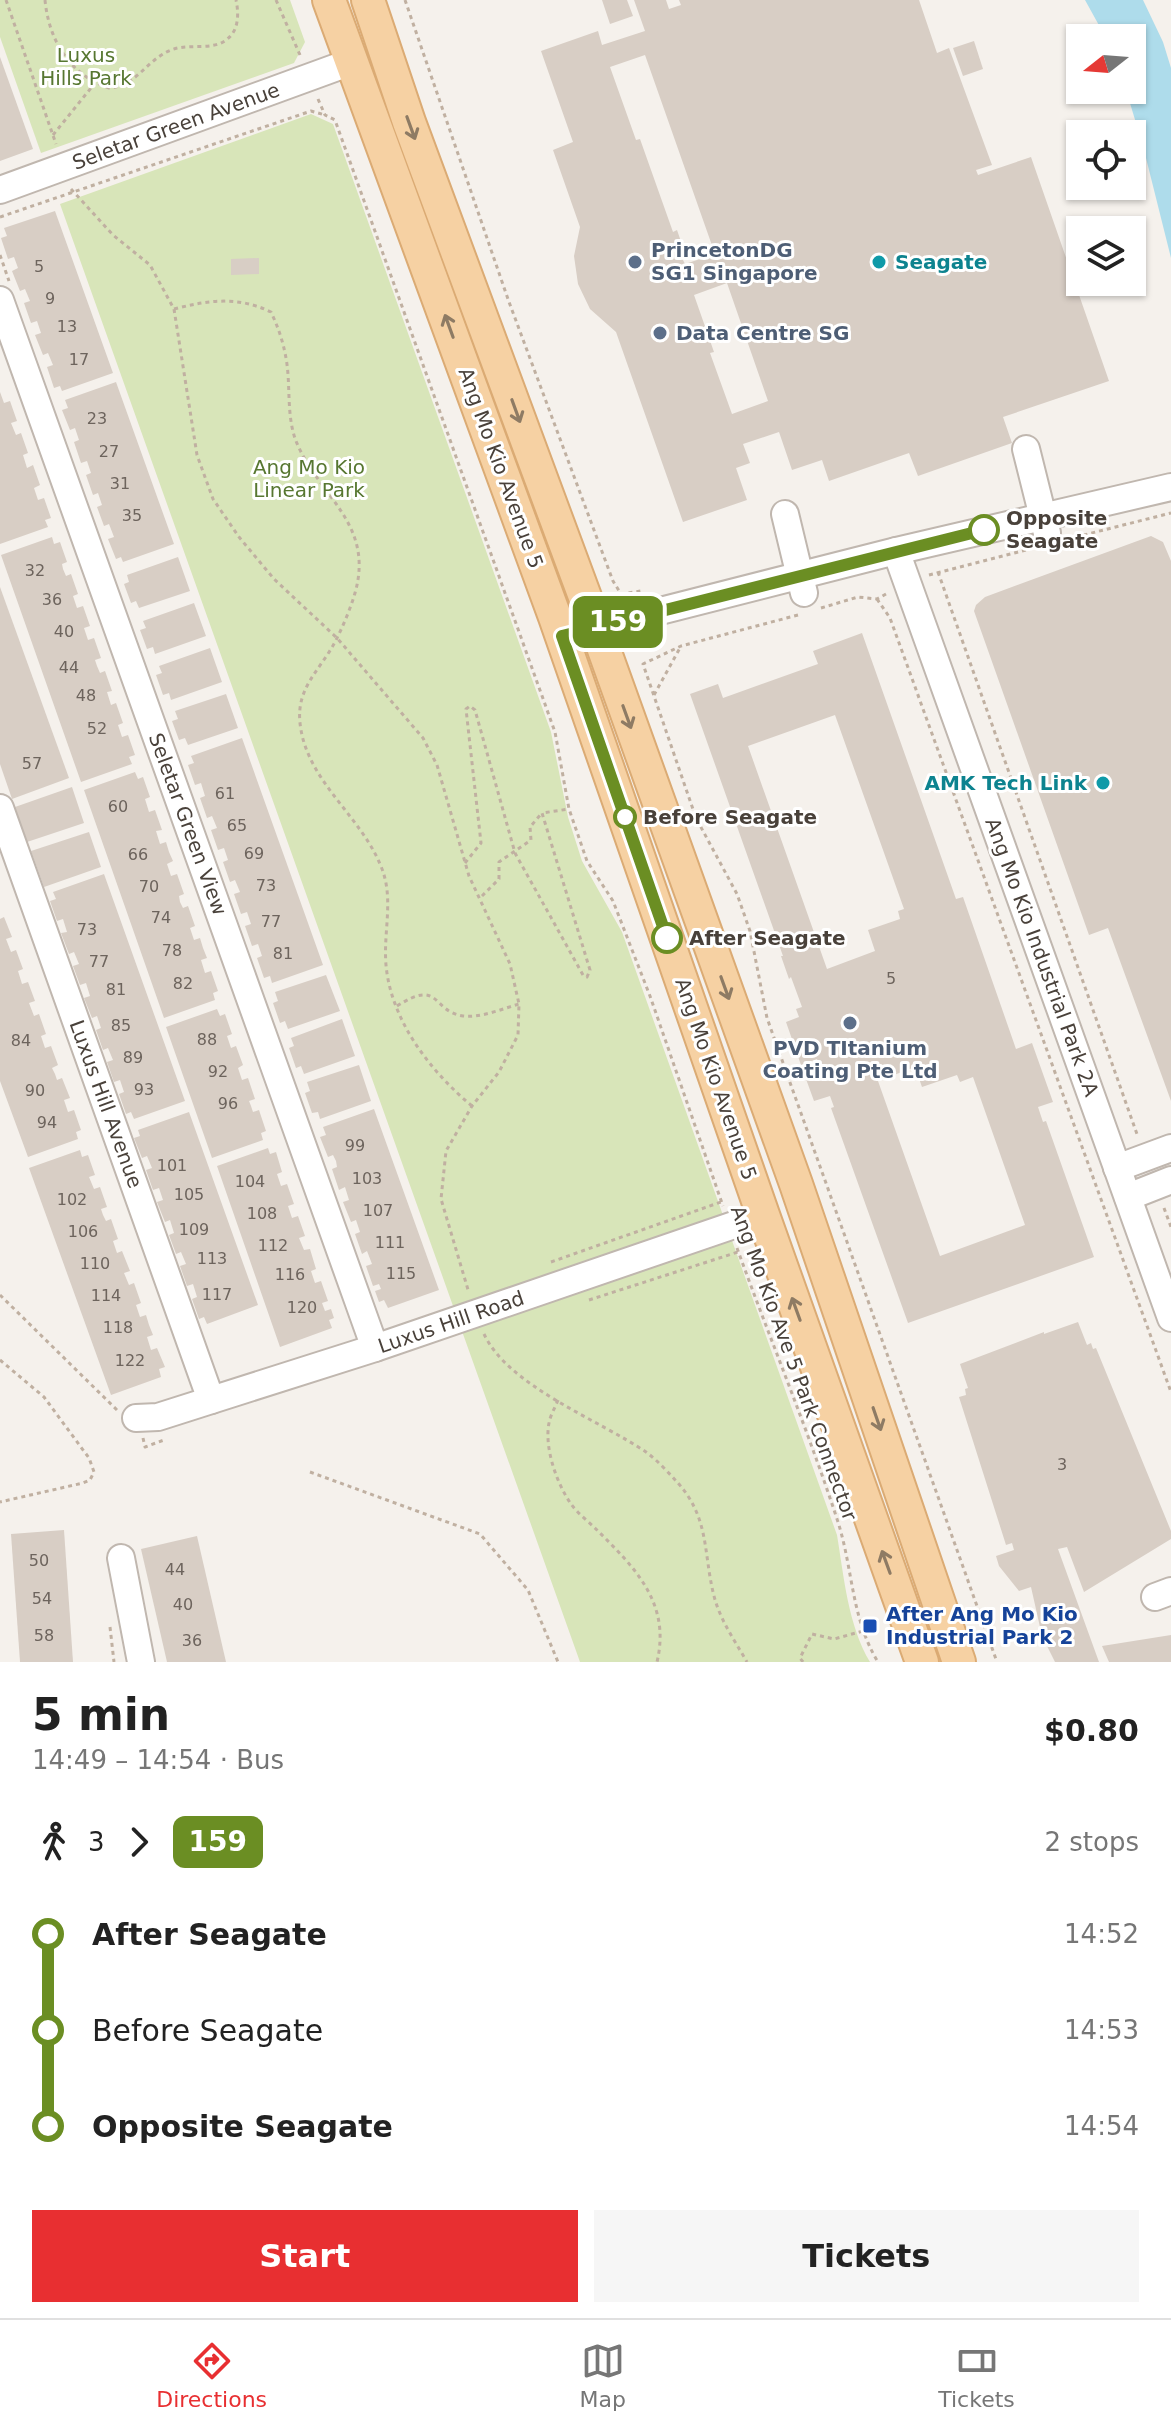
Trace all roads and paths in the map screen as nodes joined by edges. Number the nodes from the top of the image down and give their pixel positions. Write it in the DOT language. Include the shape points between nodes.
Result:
graph roads {
  1 [pos="6,0"];
  2 [pos="45,0"];
  3 [pos="236,0"];
  4 [pos="276,0"];
  5 [pos="329,0"];
  6 [pos="368,0"];
  7 [pos="405,0"];
  8 [pos="351,62"];
  9 [pos="309,77"];
  10 [pos="95,83"];
  11 [pos="325,115"];
  12 [pos="53,135"];
  13 [pos="62,168"];
  14 [pos="0,190"];
  15 [pos="73,194"];
  16 [pos="0,217"];
  17 [pos="0,300"];
  18 [pos="174,309"];
  19 [pos="1026,449"];
  20 [pos="1171,487"];
  21 [pos="1171,501"];
  22 [pos="785,514"];
  23 [pos="1045,525"];
  24 [pos="899,559"];
  25 [pos="938,572"];
  26 [pos="802,584"];
  27 [pos="621,594"];
  28 [pos="877,599"];
  29 [pos="598,636"];
  30 [pos="337,638"];
  31 [pos="565,645"];
  32 [pos="681,646"];
  33 [pos="643,664"];
  34 [pos="653,697"];
  35 [pos="0,808"];
  36 [pos="569,809"];
  37 [pos="542,813"];
  38 [pos="515,853"];
  39 [pos="464,863"];
  40 [pos="481,897"];
  41 [pos="519,1004"];
  42 [pos="397,1007"];
  43 [pos="472,1106"];
  44 [pos="1171,1148"];
  45 [pos="1146,1158"];
  46 [pos="1117,1168"];
  47 [pos="1164,1183"];
  48 [pos="1128,1197"];
  49 [pos="763,1215"];
  50 [pos="729,1225"];
  51 [pos="1171,1227"];
  52 [pos="0,1295"];
  53 [pos="475,1314"];
  54 [pos="1171,1318"];
  55 [pos="852,1346"];
  56 [pos="375,1348"];
  57 [pos="0,1360"];
  58 [pos="822,1382"];
  59 [pos="1171,1392"];
  60 [pos="211,1400"];
  61 [pos="558,1400"];
  62 [pos="136,1418"];
  63 [pos="310,1472"];
  64 [pos="0,1502"];
  65 [pos="121,1558"];
  66 [pos="863,1631"];
  67 [pos="141,1662"];
  68 [pos="558,1662"];
  69 [pos="657,1662"];
  70 [pos="747,1662"];
  71 [pos="803,1662"];
  72 [pos="878,1662"];
  73 [pos="922,1662"];
  74 [pos="959,1662"];
  75 [pos="997,1662"];
  1 -- 12 [label="path"];
  2 -- 10 [label="path" via="59,48"];
  3 -- 10 [label="path" via="237,24 228,39 181,46 161,55 122,87"];
  4 -- 9 [label="path, Ang Mo Kio Ave 5 Park Connector"];
  5 -- 8 [label="main road, Ang Mo Kio Avenue 5"];
  6 -- 29 [label="main road, Ang Mo Kio Avenue 5, one-way"];
  7 -- 27 [label="path" via="509,302"];
  8 -- 9 [label="street, Seletar Green Avenue"];
  31 -- 8 [label="main road, Ang Mo Kio Avenue 5, one-way"];
  9 -- 11 [label="path, Ang Mo Kio Ave 5 Park Connector"];
  9 -- 13 [label="street, Seletar Green Avenue"];
  10 -- 12 [label="path"];
  11 -- 15 [label="path" via="311,111"];
  11 -- 36 [label="path, Ang Mo Kio Ave 5 Park Connector" via="335,120 519,629 555,732"];
  12 -- 13 [label="path"];
  13 -- 14 [label="street, Seletar Green Avenue"];
  13 -- 15 [label="path"];
  15 -- 16 [label="path"];
  15 -- 18 [label="path" via="150,265"];
  17 -- 56 [label="street, Seletar Green View"];
  18 -- 30 [label="path" via="197,455 213,499 274,579"];
  18 -- 30 [label="path" via="231,300 271,312 286,359 297,443 355,536 356,591"];
  19 -- 23 [label="street"];
  20 -- 23 [label="street"];
  21 -- 23 [label="street"];
  22 -- 26 [label="street"];
  23 -- 24 [label="street"];
  24 -- 26 [label="street"];
  24 -- 46 [label="street, Ang Mo Kio Industrial Park 2A"];
  25 -- 45 [label="path"];
  26 -- 29 [label="street"];
  28 -- 59 [label="path" via="890,618"];
  29 -- 31 [label="street"];
  29 -- 55 [label="main road, Ang Mo Kio Avenue 5, one-way"];
  30 -- 39 [label="path" via="423,738 437,765"];
  30 -- 42 [label="path" via="300,697 300,725 319,775 385,876 386,966"];
  31 -- 49 [label="main road, Ang Mo Kio Avenue 5"];
  32 -- 34 [label="path"];
  33 -- 34 [label="path"];
  34 -- 75 [label="path" via="696,818 737,894 767,1018"];
  35 -- 60 [label="street, Luxus Hill Avenue"];
  36 -- 37 [label="path"];
  36 -- 50 [label="path, Ang Mo Kio Ave 5 Park Connector" via="587,861 613,901 650,996"];
  37 -- 38 [label="path" via="530,827 531,840"];
  37 -- 38 [label="path" via="590,970 587,977"];
  38 -- 39 [label="path" via="470,706 466,709 481,843"];
  38 -- 40 [label="path" via="499,862 499,879"];
  39 -- 40 [label="path"];
  40 -- 41 [label="path" via="510,964"];
  41 -- 42 [label="path" via="461,1016 431,995 419,995"];
  41 -- 43 [label="path" via="518,1035 499,1072"];
  42 -- 43 [label="path" via="418,1048"];
  43 -- 53 [label="path" via="446,1151 441,1199"];
  44 -- 45 [label="street"];
  45 -- 46 [label="street"];
  46 -- 48 [label="street, Ang Mo Kio Industrial Park 2A"];
  47 -- 48 [label="street"];
  47 -- 51 [label="path"];
  48 -- 54 [label="street, Ang Mo Kio Industrial Park 2A"];
  49 -- 50 [label="street, Luxus Hill Road"];
  58 -- 49 [label="main road, Ang Mo Kio Avenue 5, one-way"];
  50 -- 53 [label="street, Luxus Hill Road"];
  50 -- 66 [label="path, Ang Mo Kio Ave 5 Park Connector" via="839,1525"];
  52 -- 62 [label="path" via="116,1410"];
  53 -- 56 [label="street, Luxus Hill Road"];
  53 -- 61 [label="path" via="490,1347 505,1364"];
  55 -- 58 [label="main road" via="837,1371"];
  55 -- 74 [label="main road, Ang Mo Kio Avenue 5, one-way"];
  56 -- 60 [label="street, Luxus Hill Road"];
  57 -- 64 [label="path" via="44,1397 94,1472 83,1483"];
  73 -- 58 [label="main road, Ang Mo Kio Avenue 5, one-way"];
  60 -- 62 [label="street, Luxus Hill Road" via="158,1417"];
  61 -- 69 [label="path" via="548,1425 558,1479 572,1506 634,1566 647,1587 658,1623"];
  61 -- 70 [label="path" via="648,1453 696,1506 714,1597"];
  63 -- 68 [label="path" via="480,1534 528,1590"];
  65 -- 67 [label="street"];
  66 -- 71 [label="path" via="834,1639 812,1634 800,1658"];
  66 -- 72 [label="path, Ang Mo Kio Ave 5 Park Connector"];
}
